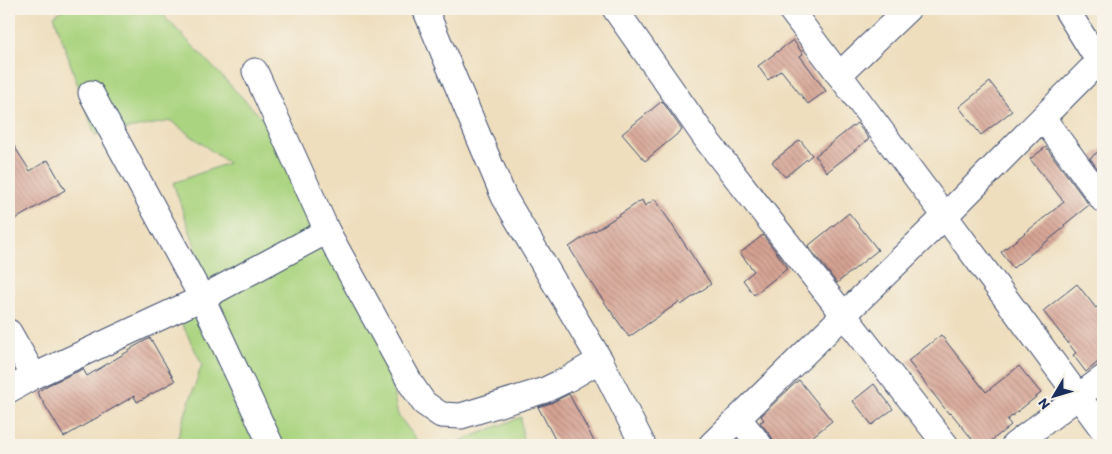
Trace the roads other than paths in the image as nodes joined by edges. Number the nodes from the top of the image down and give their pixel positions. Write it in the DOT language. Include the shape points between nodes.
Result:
graph roads {
  1 [pos="425,9"];
  2 [pos="615,9"];
  3 [pos="790,9"];
  4 [pos="908,9"];
  5 [pos="1066,9"];
  6 [pos="1101,60"];
  7 [pos="255,72"];
  8 [pos="838,75"];
  9 [pos="91,94"];
  10 [pos="1043,118"];
  11 [pos="1103,200"];
  12 [pos="945,216"];
  13 [pos="327,231"];
  14 [pos="202,298"];
  15 [pos="844,316"];
  16 [pos="9,332"];
  17 [pos="600,360"];
  18 [pos="34,376"];
  19 [pos="1103,378"];
  20 [pos="9,390"];
  21 [pos="1078,397"];
  22 [pos="739,419"];
  23 [pos="1103,430"];
  24 [pos="271,445"];
  25 [pos="643,445"];
  26 [pos="711,445"];
  27 [pos="760,445"];
  28 [pos="946,445"];
  29 [pos="1014,445"];
  1 -- 17 [label="street" via="504,197"];
  2 -- 15 [label="street" via="708,143"];
  3 -- 8 [label="street"];
  4 -- 8 [label="street"];
  5 -- 6 [label="street"];
  6 -- 10 [label="street"];
  7 -- 13 [label="street"];
  8 -- 12 [label="street"];
  9 -- 14 [label="street"];
  10 -- 11 [label="street"];
  10 -- 12 [label="street"];
  12 -- 15 [label="street"];
  12 -- 21 [label="street"];
  13 -- 14 [label="street"];
  13 -- 17 [label="street" via="411,384 424,403 441,415 461,416 544,390"];
  14 -- 18 [label="street"];
  14 -- 24 [label="street"];
  15 -- 22 [label="street"];
  15 -- 28 [label="street"];
  16 -- 18 [label="street"];
  17 -- 25 [label="street"];
  18 -- 20 [label="street"];
  19 -- 21 [label="street"];
  21 -- 23 [label="street"];
  21 -- 29 [label="street"];
  22 -- 26 [label="street"];
  22 -- 27 [label="street"];
}
